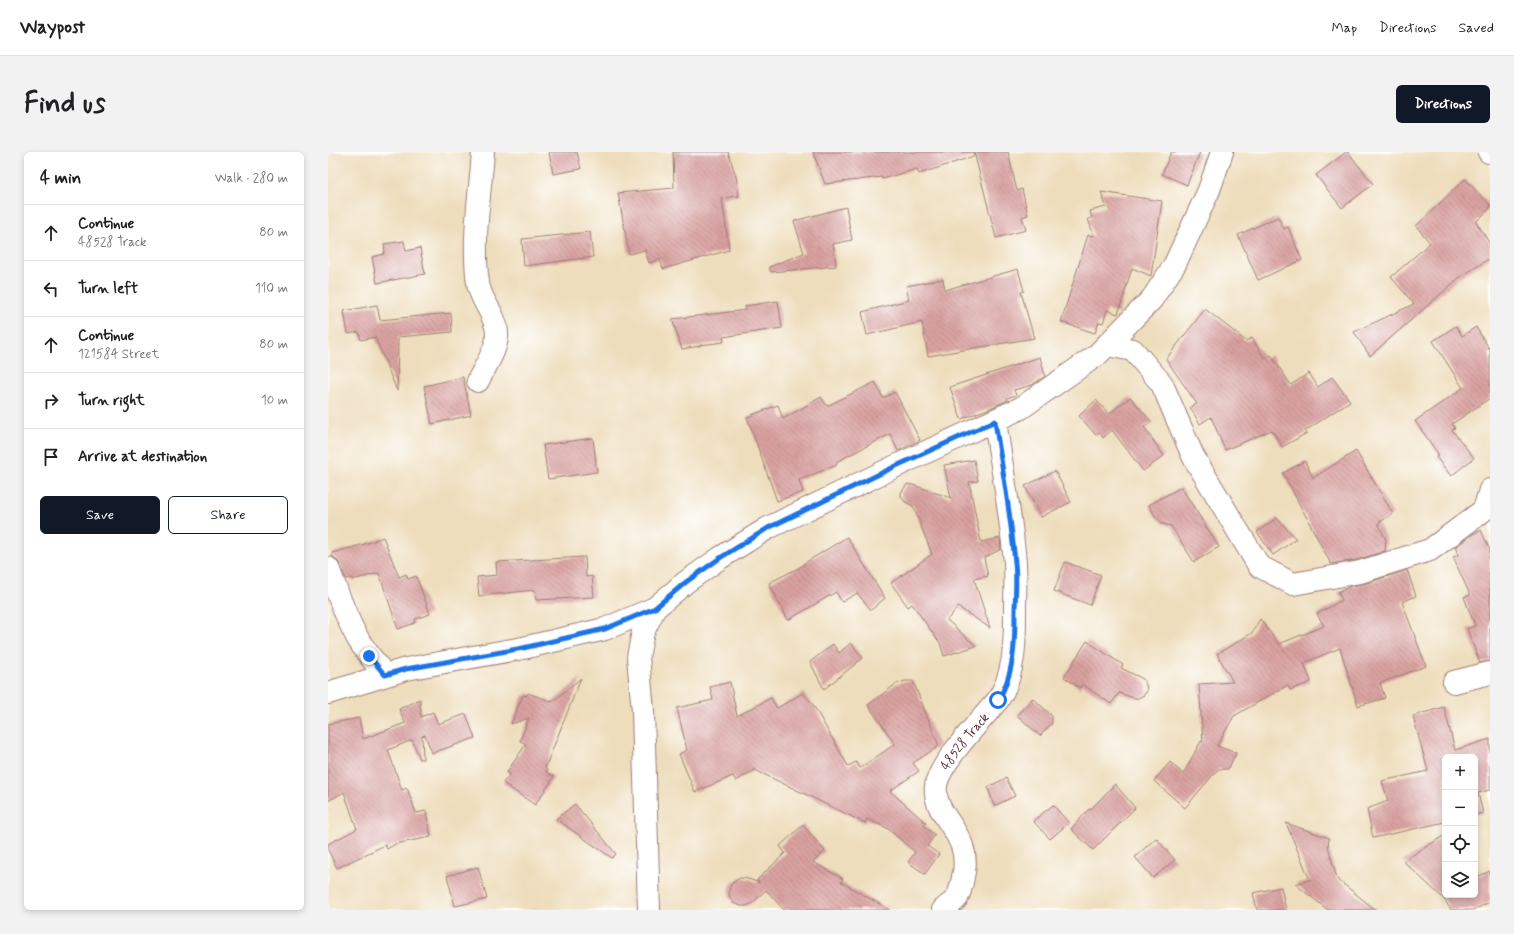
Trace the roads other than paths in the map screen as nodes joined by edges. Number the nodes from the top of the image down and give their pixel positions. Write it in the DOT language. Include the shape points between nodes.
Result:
graph roads {
  1 [pos="483,152"];
  2 [pos="1222,152"];
  3 [pos="1107,345"];
  4 [pos="478,381"];
  5 [pos="995,421"];
  6 [pos="1490,490"];
  7 [pos="328,568"];
  8 [pos="655,608"];
  9 [pos="1490,673"];
  10 [pos="385,675"];
  11 [pos="1454,682"];
  12 [pos="328,693"];
  13 [pos="649,910"];
  14 [pos="943,910"];
  1 -- 4 [label="street" via="476,268 478,285 498,332 496,343"];
  2 -- 3 [label="street" via="1175,264 1152,299"];
  3 -- 5 [label="street" via="1027,404"];
  3 -- 6 [label="street" via="1133,350 1162,384 1193,456 1259,566 1293,584 1360,572 1430,550 1484,510"];
  5 -- 8 [label="street" via="768,528 686,582"];
  5 -- 14 [label="street, 48528 Track" via="1015,564 1012,660 1008,682 1003,691 953,753 936,785 938,802 960,839 965,864 957,898"];
  7 -- 10 [label="street" via="357,637"];
  8 -- 10 [label="street" via="605,629"];
  8 -- 13 [label="street" via="643,632 638,657 643,711"];
  9 -- 11 [label="street"];
  10 -- 12 [label="street"];
}
